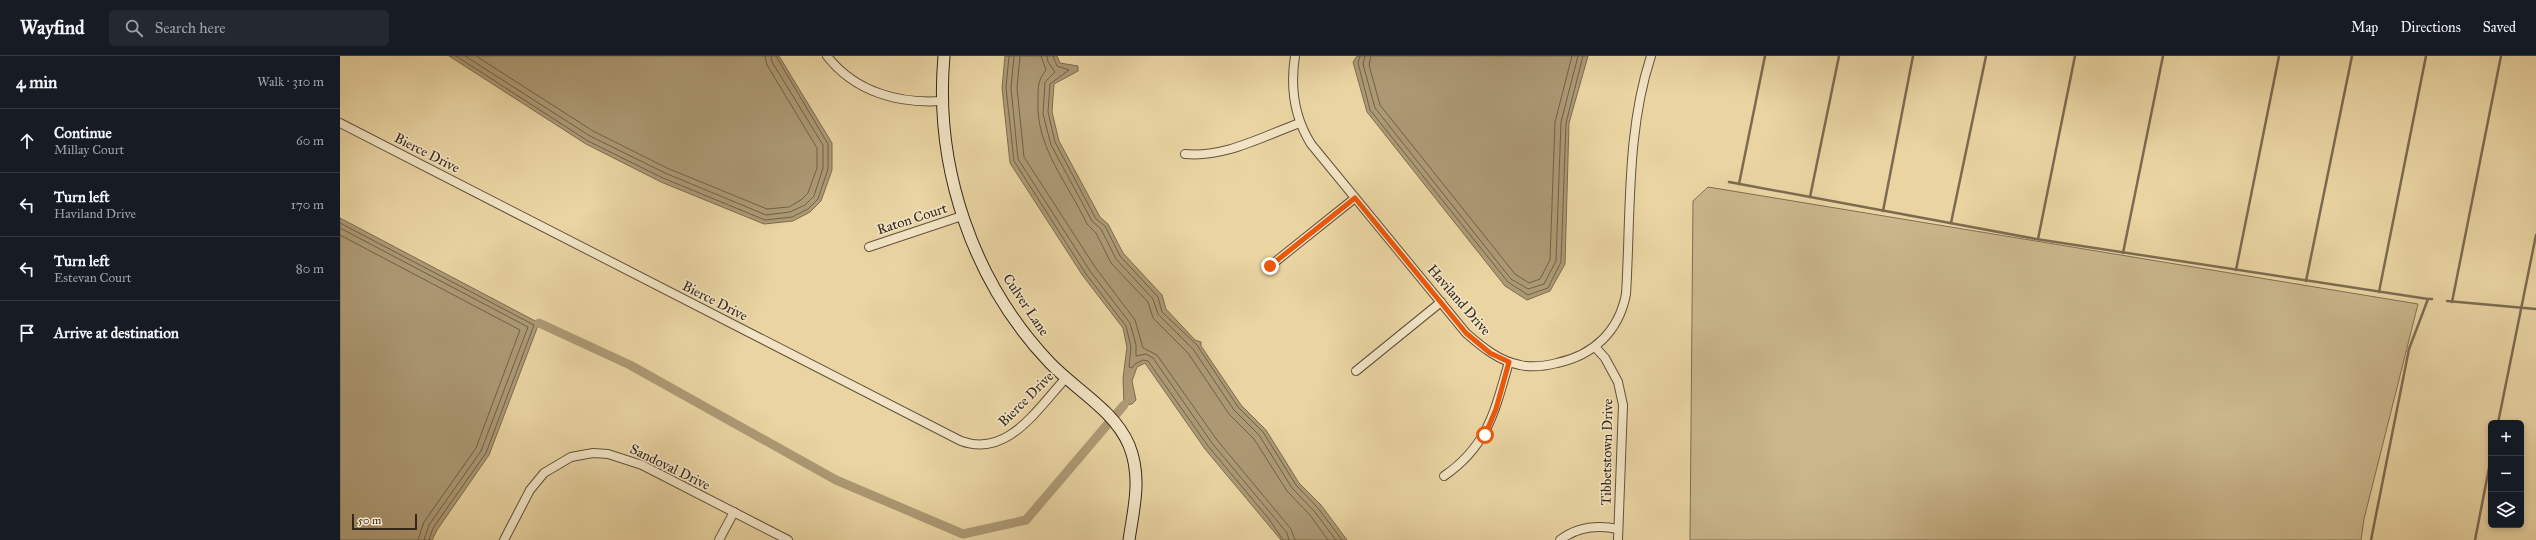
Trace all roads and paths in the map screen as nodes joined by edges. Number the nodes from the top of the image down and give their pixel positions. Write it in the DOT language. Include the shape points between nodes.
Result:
graph roads {
  1 [pos="827,56"];
  2 [pos="944,56"];
  3 [pos="1295,56"];
  4 [pos="1651,56"];
  5 [pos="942,100"];
  6 [pos="340,123"];
  7 [pos="1300,123"];
  8 [pos="1185,154"];
  9 [pos="1355,198"];
  10 [pos="962,216"];
  11 [pos="870,247"];
  12 [pos="1270,266"];
  13 [pos="1441,302"];
  14 [pos="1595,347"];
  15 [pos="1509,362"];
  16 [pos="1356,371"];
  17 [pos="1066,378"];
  18 [pos="1444,476"];
  19 [pos="734,512"];
  20 [pos="1618,529"];
  21 [pos="504,540"];
  22 [pos="719,540"];
  23 [pos="788,540"];
  24 [pos="1129,540"];
  25 [pos="1560,540"];
  26 [pos="1618,540"];
  1 -- 5 [label="street" via="856,82 883,96 917,102"];
  2 -- 5 [label="street, Culver Lane"];
  3 -- 7 [label="street, Haviland Drive" via="1294,99"];
  4 -- 14 [label="street, Haviland Drive" via="1640,101 1633,147 1624,304 1613,328"];
  5 -- 10 [label="street, Culver Lane" via="947,155"];
  6 -- 17 [label="street, Bierce Drive" via="961,441 979,446 992,445 1011,435"];
  7 -- 8 [label="street" via="1225,151"];
  7 -- 9 [label="street, Haviland Drive" via="1311,144"];
  9 -- 12 [label="street"];
  9 -- 13 [label="street, Haviland Drive"];
  10 -- 11 [label="street, Raton Court"];
  10 -- 17 [label="street, Culver Lane" via="1001,299 1031,342"];
  13 -- 15 [label="street, Haviland Drive" via="1477,343"];
  13 -- 16 [label="street"];
  14 -- 15 [label="street, Haviland Drive" via="1578,356 1545,366 1522,366"];
  14 -- 20 [label="street, Tibbetstown Drive" via="1612,369 1621,390 1623,420"];
  15 -- 18 [label="street" via="1496,409 1485,435 1469,456"];
  17 -- 24 [label="street, Culver Lane" via="1108,415 1129,446 1138,487"];
  19 -- 21 [label="street, Sandoval Drive" via="628,460 608,454 584,454 558,463 537,480"];
  19 -- 22 [label="street"];
  19 -- 23 [label="street, Sandoval Drive"];
  20 -- 25 [label="street" via="1585,529"];
  20 -- 26 [label="street, Tibbetstown Drive"];
}
